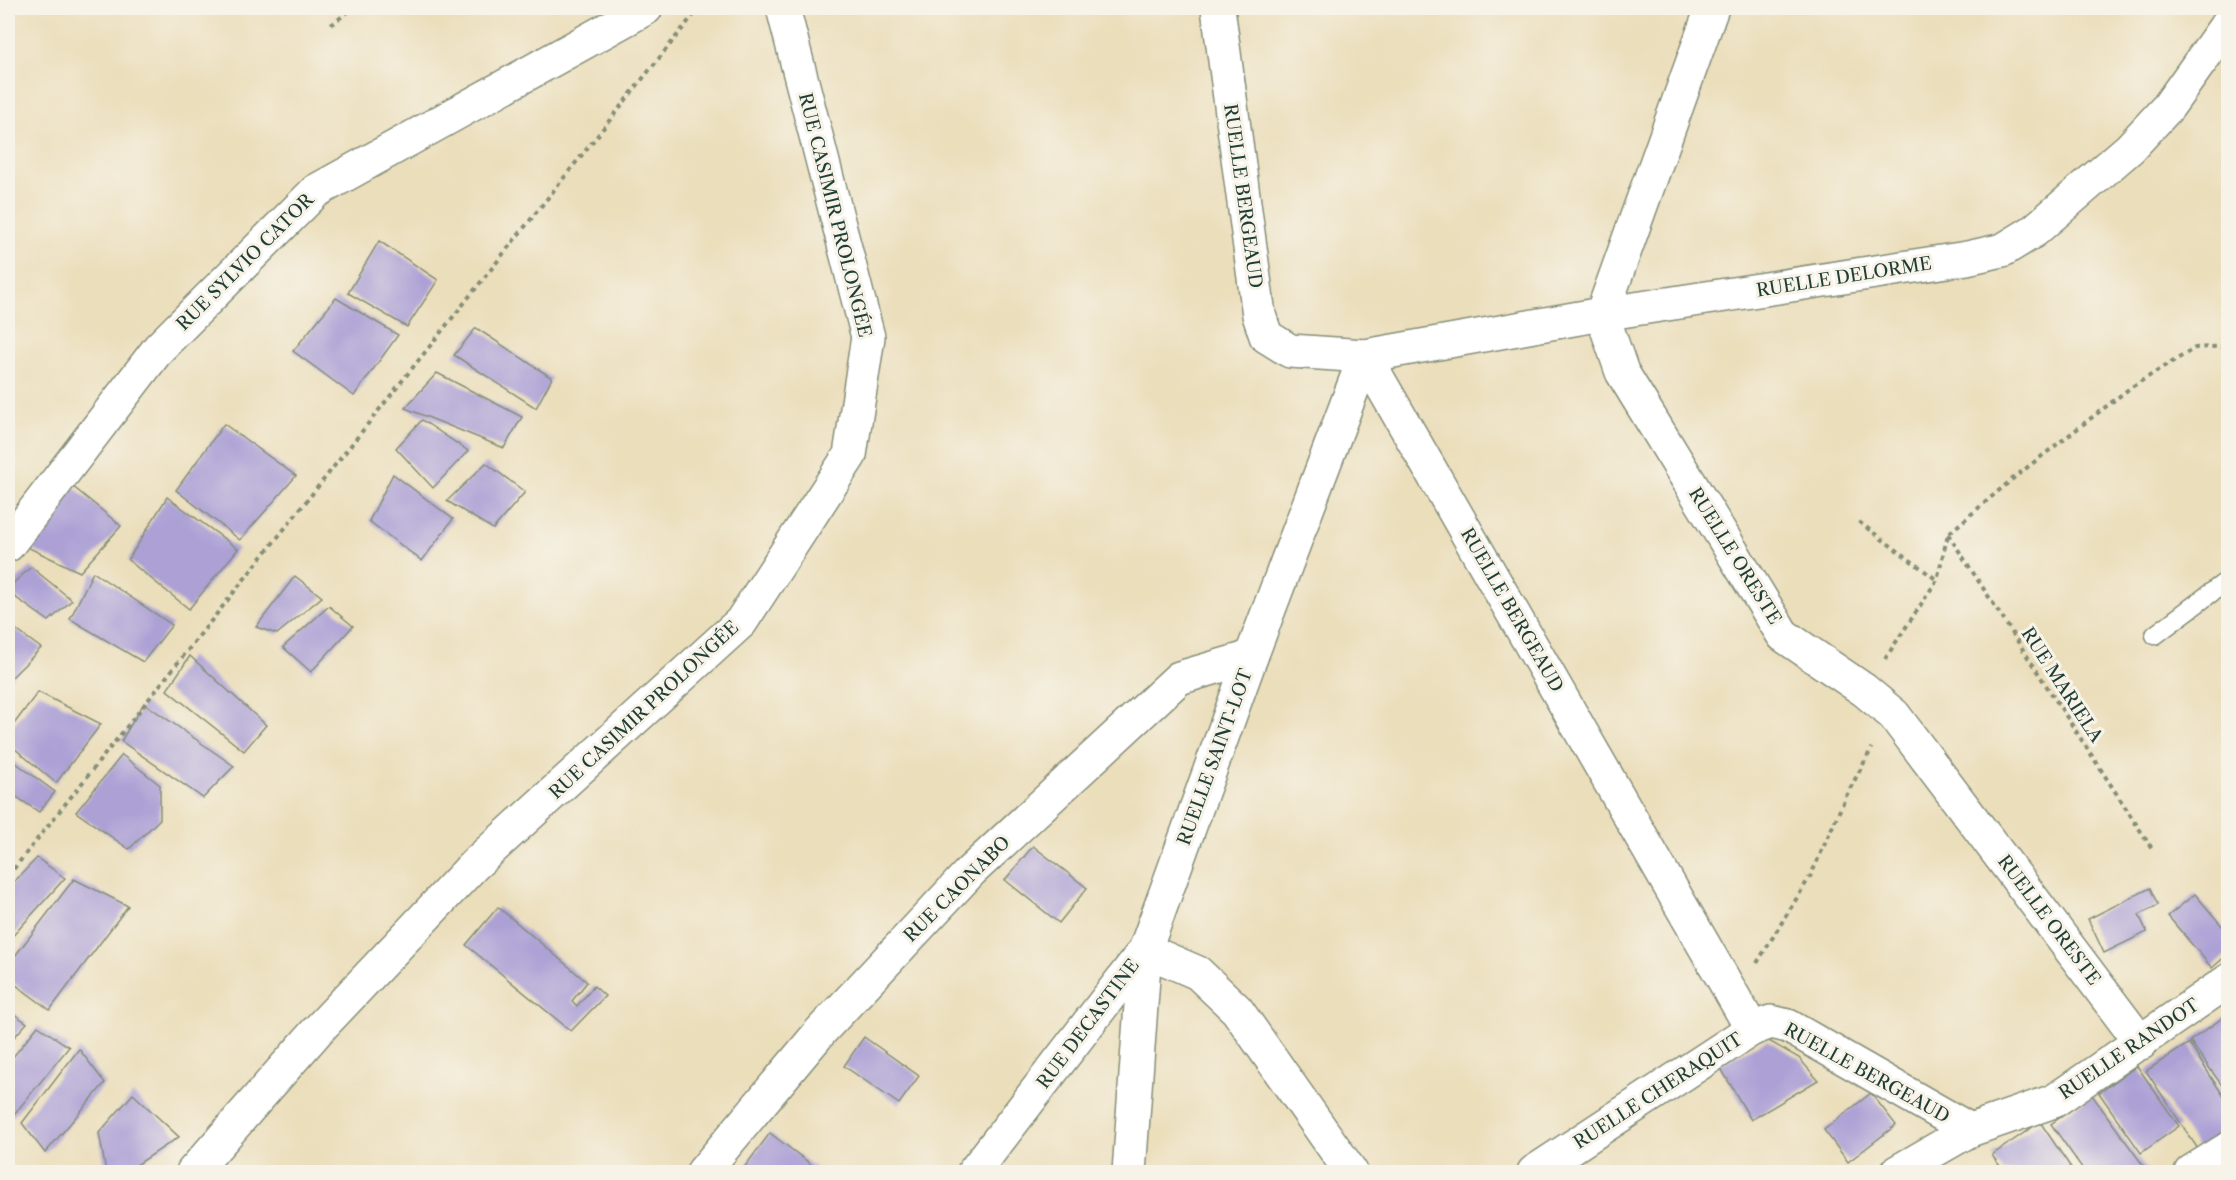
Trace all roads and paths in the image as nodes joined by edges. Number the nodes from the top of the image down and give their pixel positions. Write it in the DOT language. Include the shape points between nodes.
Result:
graph roads {
  1 [pos="353,8"];
  2 [pos="646,8"];
  3 [pos="699,8"];
  4 [pos="783,8"];
  5 [pos="1218,8"];
  6 [pos="1712,8"];
  7 [pos="2222,8"];
  8 [pos="2229,13"];
  9 [pos="2229,23"];
  10 [pos="331,25"];
  11 [pos="1602,314"];
  12 [pos="2229,346"];
  13 [pos="1365,356"];
  14 [pos="1860,522"];
  15 [pos="1948,534"];
  16 [pos="8,545"];
  17 [pos="1937,580"];
  18 [pos="2229,580"];
  19 [pos="2155,635"];
  20 [pos="1251,657"];
  21 [pos="1864,690"];
  22 [pos="1874,744"];
  23 [pos="2153,850"];
  24 [pos="8,876"];
  25 [pos="1145,950"];
  26 [pos="2229,981"];
  27 [pos="1735,998"];
  28 [pos="1752,1029"];
  29 [pos="2141,1043"];
  30 [pos="1970,1130"];
  31 [pos="2229,1149"];
  32 [pos="193,1173"];
  33 [pos="703,1173"];
  34 [pos="974,1173"];
  35 [pos="1129,1173"];
  36 [pos="1351,1173"];
  37 [pos="1534,1173"];
  38 [pos="1897,1173"];
  39 [pos="2191,1173"];
  1 -- 10 [label="path"];
  2 -- 16 [label="street, RUE SYLVIO CATOR" via="316,191 159,348"];
  3 -- 24 [label="path"];
  4 -- 32 [label="street, RUE CASIMIR PROLONGÉE" via="868,337 850,455 741,622 474,865 317,1031"];
  5 -- 13 [label="street, RUELLE BERGEAUD" via="1259,315 1266,336 1290,351"];
  6 -- 11 [label="street"];
  7 -- 8 [label="street"];
  9 -- 11 [label="street, RUELLE DELORME" via="2168,107 2130,148 2034,231 2003,250"];
  11 -- 13 [label="street, RUELLE DELORME"];
  11 -- 21 [label="street, RUELLE ORESTE" via="1622,372 1783,635"];
  12 -- 15 [label="path" via="2195,348 2130,388"];
  13 -- 20 [label="street, RUELLE SAINT-LOT"];
  13 -- 27 [label="street, RUELLE BERGEAUD"];
  14 -- 17 [label="path"];
  15 -- 17 [label="path"];
  15 -- 23 [label="path, RUE MARIELA"];
  17 -- 21 [label="path"];
  18 -- 19 [label="lane"];
  20 -- 25 [label="street, RUELLE SAINT-LOT"];
  20 -- 33 [label="street, RUE CAONABO" via="1179,678 971,871 821,1031"];
  21 -- 29 [label="street, RUELLE ORESTE" via="1894,715"];
  22 -- 27 [label="path" via="1811,875"];
  25 -- 34 [label="street, RUE DECASTINE"];
  25 -- 35 [label="street, RUELLE SAINT-LOT"];
  25 -- 36 [label="street, RUE DECASTINE" via="1198,973 1237,1010"];
  26 -- 29 [label="street, RUELLE RANDOT"];
  27 -- 28 [label="street, RUELLE BERGEAUD"];
  28 -- 30 [label="street, RUELLE BERGEAUD" via="1771,1022 1788,1026"];
  28 -- 37 [label="street, RUELLE CHERAQUIT"];
  29 -- 30 [label="street, RUELLE RANDOT" via="2054,1101"];
  30 -- 38 [label="street, RUELLE RANDOT"];
  31 -- 39 [label="street"];
}
